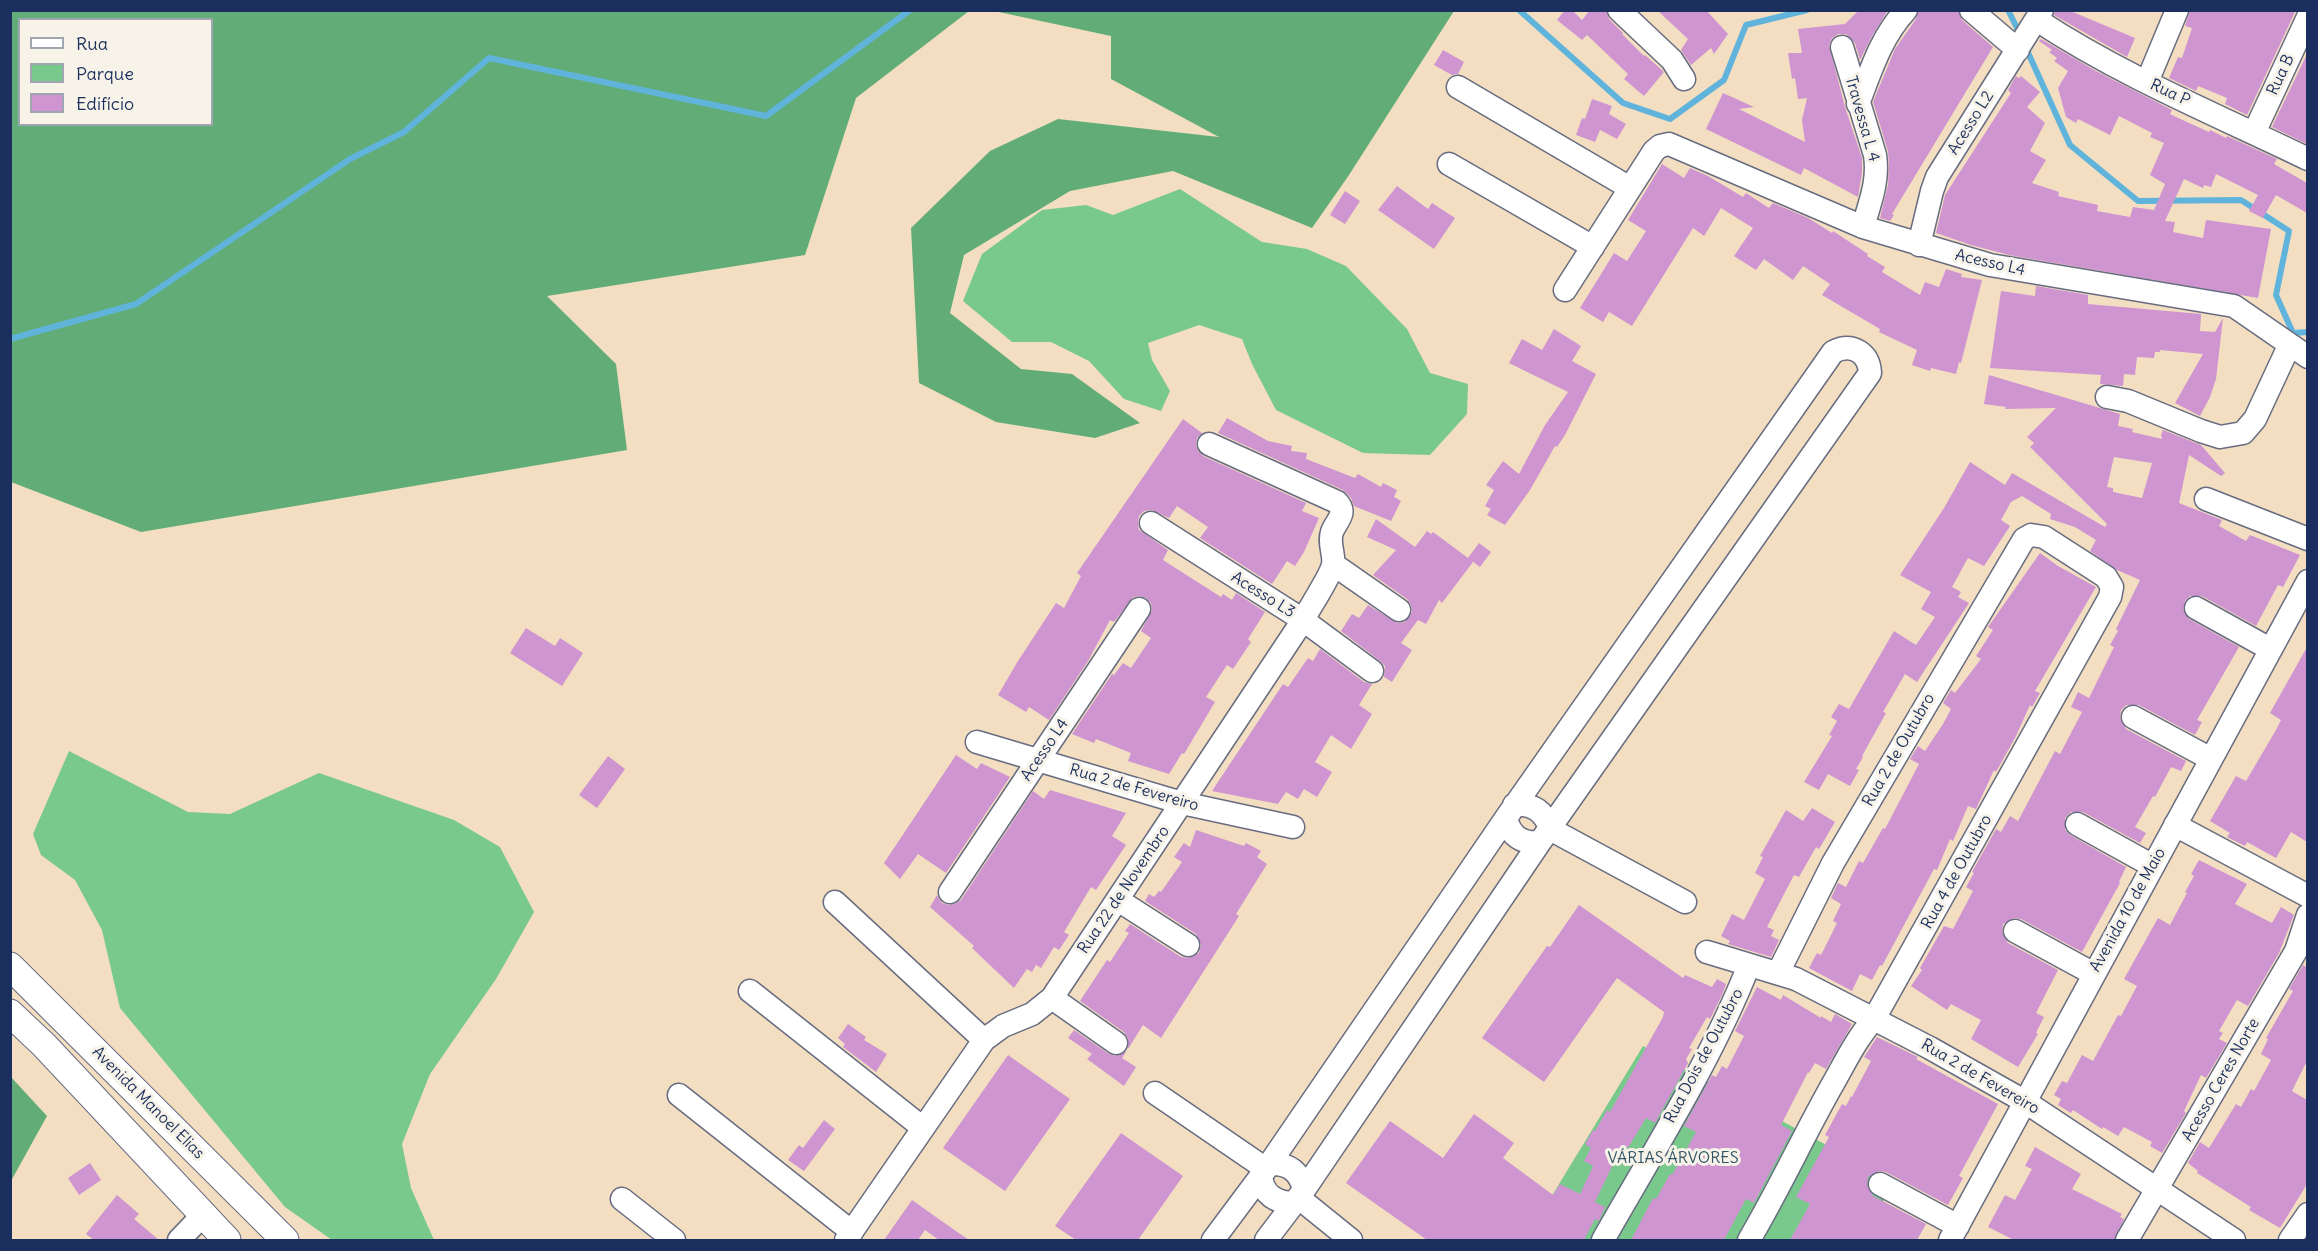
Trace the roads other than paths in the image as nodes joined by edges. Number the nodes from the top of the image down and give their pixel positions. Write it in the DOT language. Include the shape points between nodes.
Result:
graph roads {
  1 [pos="1620,10"];
  2 [pos="1906,10"];
  3 [pos="1971,10"];
  4 [pos="2177,10"];
  5 [pos="2040,15"];
  6 [pos="2307,17"];
  7 [pos="1842,47"];
  8 [pos="2018,50"];
  9 [pos="1684,79"];
  10 [pos="2147,82"];
  11 [pos="1458,87"];
  12 [pos="1858,104"];
  13 [pos="2254,133"];
  14 [pos="2307,159"];
  15 [pos="1449,164"];
  16 [pos="1630,189"];
  17 [pos="1863,227"];
  18 [pos="1919,244"];
  19 [pos="1593,247"];
  20 [pos="1565,290"];
  21 [pos="2298,352"];
  22 [pos="2107,397"];
  23 [pos="1209,444"];
  24 [pos="2206,499"];
  25 [pos="1151,524"];
  26 [pos="2031,535"];
  27 [pos="2307,539"];
  28 [pos="1333,564"];
  29 [pos="2307,580"];
  30 [pos="2196,608"];
  31 [pos="1139,609"];
  32 [pos="1399,610"];
  33 [pos="1303,620"];
  34 [pos="2270,650"];
  35 [pos="1372,671"];
  36 [pos="2133,717"];
  37 [pos="977,742"];
  38 [pos="2211,759"];
  39 [pos="1038,760"];
  40 [pos="1182,804"];
  41 [pos="1510,812"];
  42 [pos="2077,824"];
  43 [pos="2175,825"];
  44 [pos="1293,827"];
  45 [pos="1545,836"];
  46 [pos="2153,866"];
  47 [pos="950,891"];
  48 [pos="2307,896"];
  49 [pos="1118,900"];
  50 [pos="835,902"];
  51 [pos="1685,902"];
  52 [pos="2307,915"];
  53 [pos="2014,931"];
  54 [pos="1188,945"];
  55 [pos="1707,952"];
  56 [pos="1749,965"];
  57 [pos="10,966"];
  58 [pos="1778,973"];
  59 [pos="2094,974"];
  60 [pos="750,991"];
  61 [pos="1052,998"];
  62 [pos="10,1013"];
  63 [pos="1874,1019"];
  64 [pos="984,1040"];
  65 [pos="1116,1043"];
  66 [pos="1155,1093"];
  67 [pos="679,1095"];
  68 [pos="2024,1101"];
  69 [pos="923,1128"];
  70 [pos="1266,1170"];
  71 [pos="1880,1184"];
  72 [pos="2157,1190"];
  73 [pos="1299,1197"];
  74 [pos="622,1199"];
  75 [pos="2307,1214"];
  76 [pos="202,1216"];
  77 [pos="1954,1233"];
  78 [pos="849,1236"];
  79 [pos="178,1240"];
  80 [pos="227,1240"];
  81 [pos="285,1240"];
  82 [pos="674,1240"];
  83 [pos="1213,1240"];
  84 [pos="1266,1240"];
  85 [pos="1351,1240"];
  86 [pos="1603,1240"];
  87 [pos="1749,1240"];
  88 [pos="2127,1240"];
  89 [pos="2234,1240"];
  90 [pos="2290,1240"];
  1 -- 9 [label="street" via="1672,60"];
  2 -- 12 [label="street" via="1879,48"];
  3 -- 8 [label="street"];
  4 -- 10 [label="street"];
  5 -- 8 [label="street, Acesso L2"];
  5 -- 10 [label="street, Rua P" via="2090,53"];
  6 -- 13 [label="street, Rua B"];
  7 -- 12 [label="street, Travessa L 4"];
  8 -- 18 [label="street, Acesso L2" via="1937,177"];
  10 -- 13 [label="street, Rua P"];
  11 -- 16 [label="street"];
  12 -- 17 [label="street, Travessa L 4" via="1877,168"];
  13 -- 14 [label="street, Rua P"];
  15 -- 19 [label="street"];
  16 -- 17 [label="street, Acesso L4" via="1654,151 1660,146 1675,146"];
  16 -- 19 [label="street"];
  17 -- 18 [label="street, Acesso L4"];
  18 -- 21 [label="street, Acesso L4" via="1989,265 2234,306"];
  19 -- 20 [label="street"];
  21 -- 22 [label="street" via="2243,434 2220,437 2128,401"];
  23 -- 28 [label="street, Rua 22 de Novembro" via="1337,502 1342,513 1332,532"];
  24 -- 27 [label="street"];
  25 -- 33 [label="street, Acesso L3"];
  26 -- 58 [label="street, Rua 2 de Outubro" via="2018,547 1833,863"];
  26 -- 63 [label="street, Rua 4 de Outubro" via="2044,537 2106,578 2113,591"];
  28 -- 32 [label="street"];
  28 -- 33 [label="street, Rua 22 de Novembro"];
  29 -- 34 [label="street, Avenida 10 de Maio"];
  30 -- 34 [label="street"];
  31 -- 39 [label="street, Acesso L4"];
  33 -- 35 [label="street, Acesso L3"];
  33 -- 40 [label="street, Rua 22 de Novembro"];
  34 -- 38 [label="street, Avenida 10 de Maio"];
  36 -- 38 [label="street"];
  37 -- 39 [label="street, Rua 2 de Fevereiro"];
  38 -- 43 [label="street, Avenida 10 de Maio"];
  39 -- 40 [label="street, Rua 2 de Fevereiro"];
  39 -- 47 [label="street, Acesso L4"];
  40 -- 44 [label="street, Rua 2 de Fevereiro"];
  40 -- 49 [label="street, Rua 22 de Novembro"];
  41 -- 45 [label="street" via="1507,826 1518,838 1532,843"];
  41 -- 45 [label="street" via="1522,804 1538,809 1548,822"];
  41 -- 45 [label="street" via="1833,352 1846,347 1859,351 1868,360 1870,373"];
  41 -- 70 [label="street"];
  42 -- 46 [label="street"];
  43 -- 46 [label="street, Avenida 10 de Maio"];
  43 -- 48 [label="street"];
  45 -- 51 [label="street"];
  45 -- 73 [label="street"];
  46 -- 59 [label="street, Avenida 10 de Maio"];
  49 -- 54 [label="street"];
  49 -- 61 [label="street, Rua 22 de Novembro"];
  50 -- 64 [label="street"];
  52 -- 72 [label="street, Acesso Ceres Norte" via="2296,951"];
  53 -- 59 [label="street"];
  55 -- 56 [label="street, Rua 2 de Fevereiro"];
  56 -- 58 [label="street, Rua 2 de Fevereiro"];
  56 -- 86 [label="street, Rua Dois de Outubro" via="1715,1041"];
  57 -- 81 [label="main road, Avenida Manoel Elias"];
  58 -- 63 [label="street, Rua 2 de Fevereiro"];
  59 -- 68 [label="street, Avenida 10 de Maio"];
  60 -- 69 [label="street"];
  61 -- 64 [label="street, Rua 22 de Novembro" via="1032,1014 1003,1026"];
  61 -- 65 [label="street"];
  62 -- 76 [label="main road, Avenida Manoel Elias"];
  63 -- 68 [label="street, Rua 2 de Fevereiro"];
  63 -- 87 [label="street, Rua 4 de Outubro" via="1860,1034"];
  64 -- 69 [label="street, Rua 22 de Novembro"];
  66 -- 70 [label="street"];
  67 -- 78 [label="street"];
  68 -- 72 [label="street, Rua 2 de Fevereiro"];
  68 -- 77 [label="street, Avenida 10 de Maio"];
  69 -- 78 [label="street, Rua 22 de Novembro"];
  70 -- 73 [label="street" via="1286,1166 1293,1170 1299,1175"];
  70 -- 73 [label="street" via="1262,1184 1271,1197 1278,1201"];
  70 -- 83 [label="street"];
  71 -- 77 [label="street"];
  72 -- 88 [label="street, Acesso Ceres Norte"];
  72 -- 89 [label="street, Rua 2 de Fevereiro"];
  73 -- 84 [label="street"];
  73 -- 85 [label="street"];
  74 -- 82 [label="street"];
  75 -- 90 [label="street"];
  76 -- 79 [label="street"];
  76 -- 80 [label="main road, Avenida Manoel Elias"];
}
